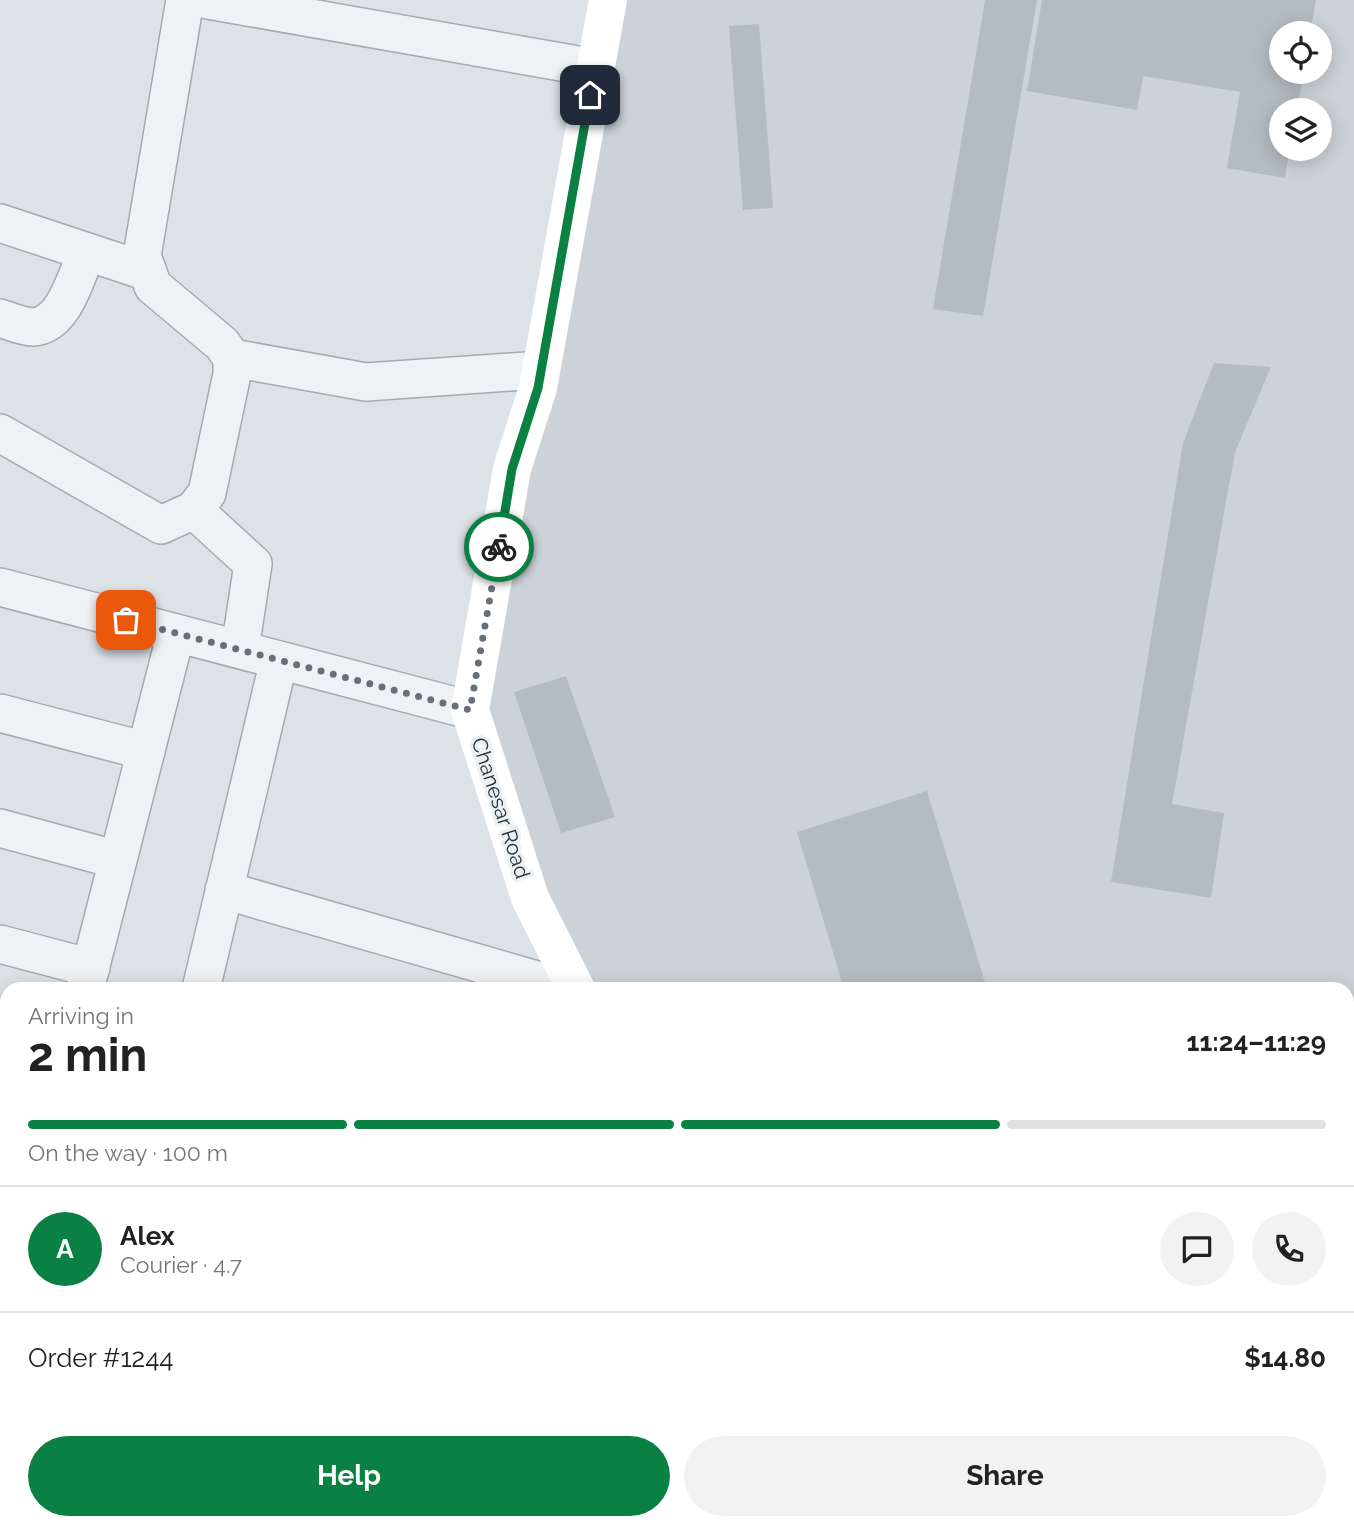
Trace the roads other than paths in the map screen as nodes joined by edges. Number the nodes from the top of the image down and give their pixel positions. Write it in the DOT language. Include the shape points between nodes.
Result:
graph roads {
  1 [pos="185,0"];
  2 [pos="208,0"];
  3 [pos="608,0"];
  4 [pos="595,68"];
  5 [pos="0,223"];
  6 [pos="87,252"];
  7 [pos="145,271"];
  8 [pos="0,318"];
  9 [pos="232,358"];
  10 [pos="540,370"];
  11 [pos="0,433"];
  12 [pos="194,510"];
  13 [pos="0,587"];
  14 [pos="176,633"];
  15 [pos="240,649"];
  16 [pos="279,660"];
  17 [pos="470,710"];
  18 [pos="0,712"];
  19 [pos="146,751"];
  20 [pos="0,828"];
  21 [pos="118,860"];
  22 [pos="224,890"];
  23 [pos="0,944"];
  24 [pos="88,978"];
  25 [pos="203,982"];
  26 [pos="544,982"];
  27 [pos="572,982"];
  1 -- 7 [label="street" via="142,256"];
  2 -- 4 [label="street"];
  3 -- 4 [label="street, Chanesar Road"];
  4 -- 10 [label="street, Chanesar Road"];
  5 -- 6 [label="street"];
  6 -- 7 [label="street"];
  6 -- 8 [label="street" via="63,307 51,320 33,327"];
  7 -- 9 [label="street" via="153,286 222,344"];
  9 -- 10 [label="street" via="366,382"];
  9 -- 12 [label="street" via="213,476 207,494"];
  10 -- 17 [label="street, Chanesar Road" via="512,469"];
  11 -- 12 [label="street" via="161,525"];
  12 -- 15 [label="street" via="253,564"];
  13 -- 14 [label="street"];
  14 -- 15 [label="street"];
  14 -- 19 [label="street"];
  15 -- 16 [label="street"];
  16 -- 17 [label="street"];
  16 -- 22 [label="street"];
  17 -- 27 [label="street, Chanesar Road" via="530,898"];
  18 -- 19 [label="street"];
  19 -- 21 [label="street"];
  20 -- 21 [label="street"];
  21 -- 24 [label="street"];
  22 -- 25 [label="street"];
  22 -- 26 [label="street"];
  23 -- 24 [label="street"];
}
